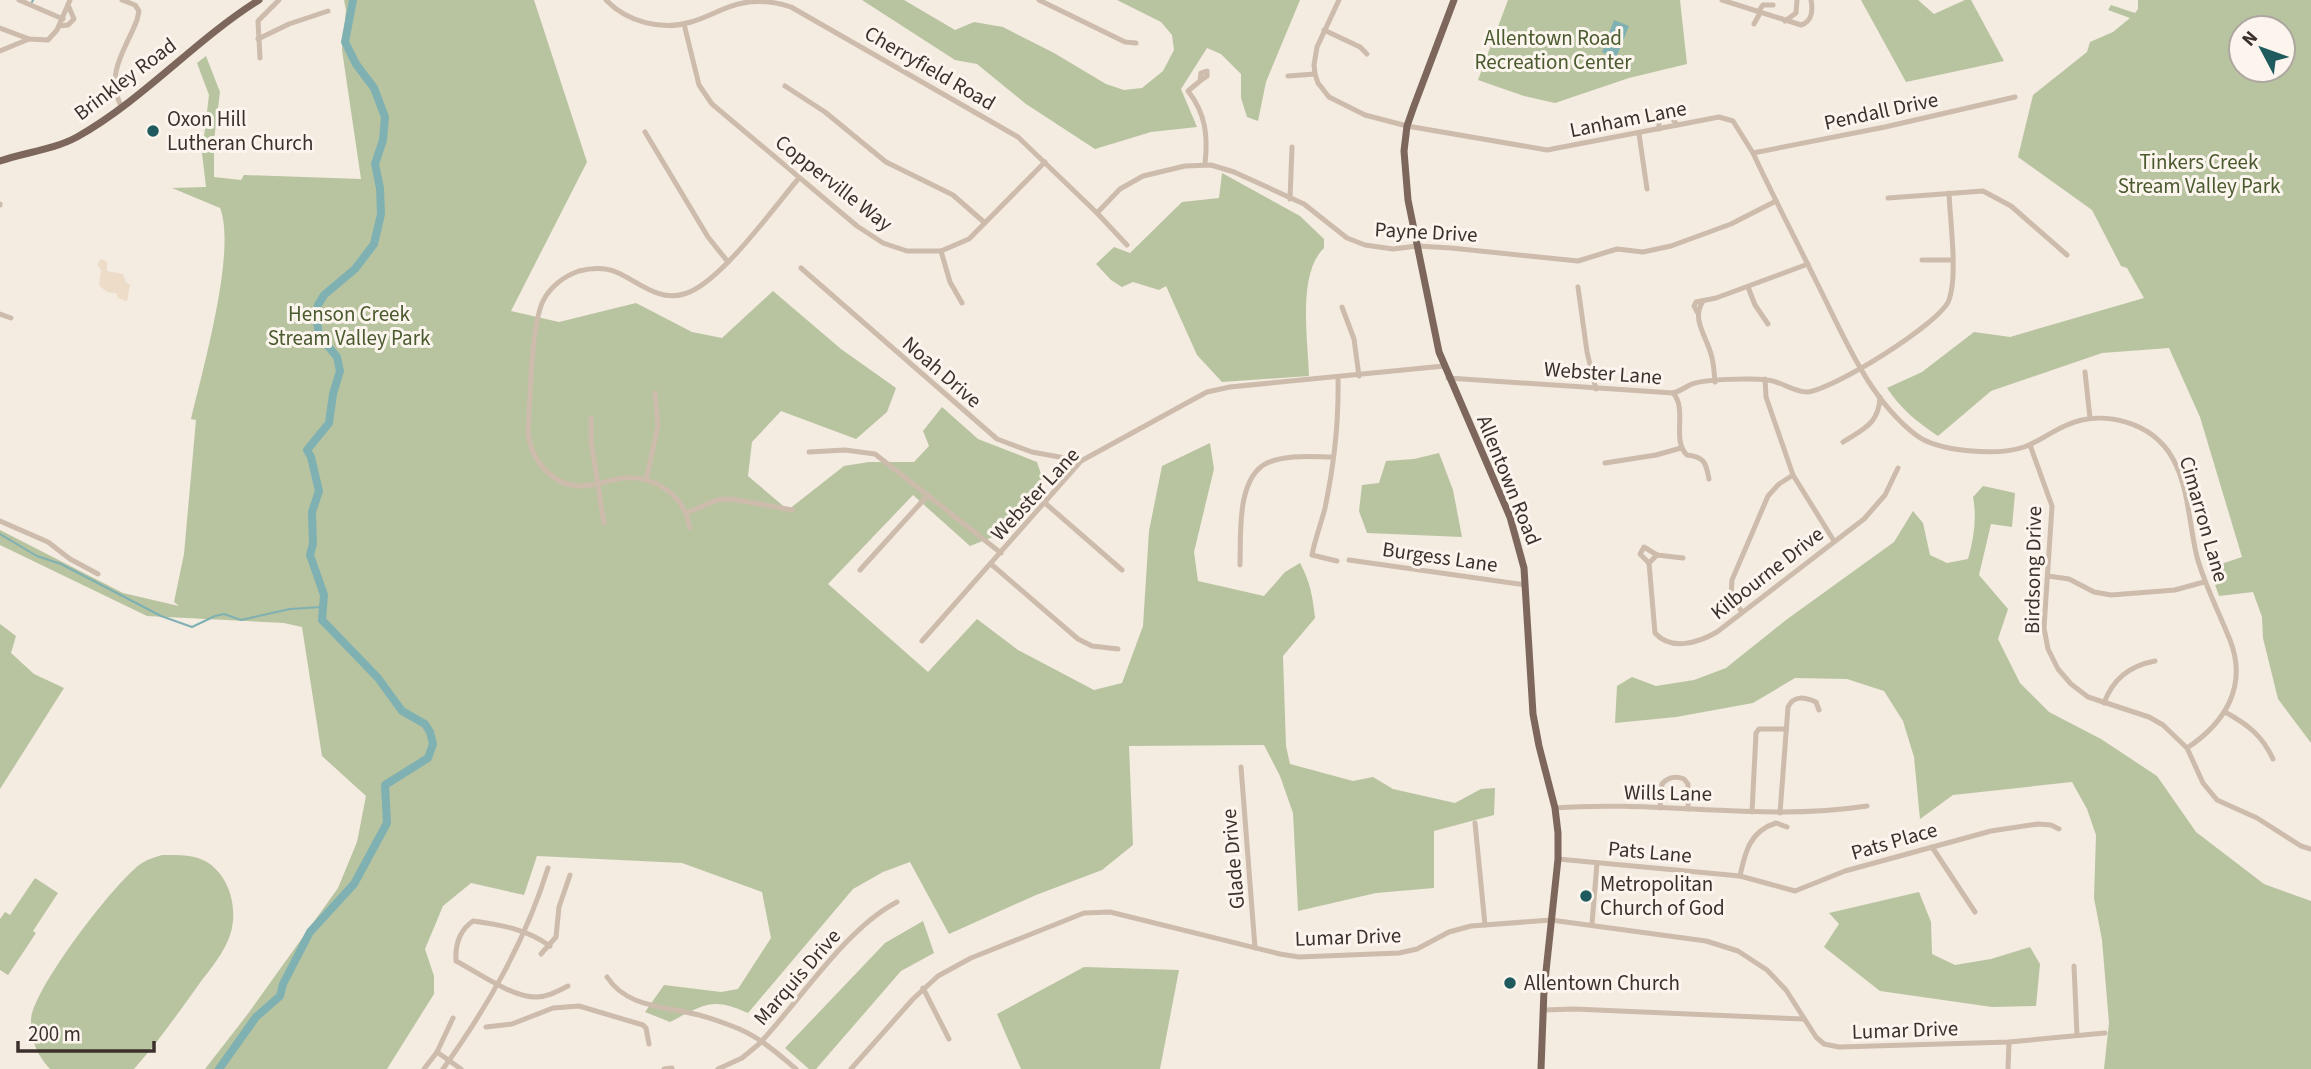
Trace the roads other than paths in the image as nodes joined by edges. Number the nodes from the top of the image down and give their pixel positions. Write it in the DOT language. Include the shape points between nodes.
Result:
graph roads {
  1 [pos="19,0"];
  2 [pos="122,0"];
  3 [pos="259,0"];
  4 [pos="278,0"];
  5 [pos="606,0"];
  6 [pos="1039,0"];
  7 [pos="1339,0"];
  8 [pos="1454,0"];
  9 [pos="1722,0"];
  10 [pos="1797,0"];
  11 [pos="1811,0"];
  12 [pos="69,2"];
  13 [pos="1773,5"];
  14 [pos="328,11"];
  15 [pos="1759,12"];
  16 [pos="63,19"];
  17 [pos="1786,22"];
  18 [pos="684,24"];
  19 [pos="1754,24"];
  20 [pos="59,26"];
  21 [pos="0,28"];
  22 [pos="1324,30"];
  23 [pos="29,39"];
  24 [pos="258,39"];
  25 [pos="1136,43"];
  26 [pos="0,51"];
  27 [pos="1367,54"];
  28 [pos="260,58"];
  29 [pos="1215,72"];
  30 [pos="1315,74"];
  31 [pos="1288,76"];
  32 [pos="785,86"];
  33 [pos="2015,97"];
  34 [pos="121,106"];
  35 [pos="1677,125"];
  36 [pos="1407,126"];
  37 [pos="1659,129"];
  38 [pos="645,132"];
  39 [pos="1639,134"];
  40 [pos="1292,147"];
  41 [pos="1752,153"];
  42 [pos="0,161"];
  43 [pos="1045,162"];
  44 [pos="1205,164"];
  45 [pos="799,178"];
  46 [pos="1647,189"];
  47 [pos="1949,193"];
  48 [pos="1888,198"];
  49 [pos="1290,199"];
  50 [pos="1776,201"];
  51 [pos="1097,212"];
  52 [pos="985,223"];
  53 [pos="1127,245"];
  54 [pos="1417,246"];
  55 [pos="941,251"];
  56 [pos="2067,255"];
  57 [pos="1922,260"];
  58 [pos="1951,260"];
  59 [pos="728,262"];
  60 [pos="1808,264"];
  61 [pos="801,268"];
  62 [pos="1748,286"];
  63 [pos="1578,287"];
  64 [pos="962,303"];
  65 [pos="1342,307"];
  66 [pos="0,314"];
  67 [pos="11,318"];
  68 [pos="1768,324"];
  69 [pos="1444,366"];
  70 [pos="1860,369"];
  71 [pos="2085,372"];
  72 [pos="1359,376"];
  73 [pos="1338,378"];
  74 [pos="1448,378"];
  75 [pos="1765,379"];
  76 [pos="1715,382"];
  77 [pos="1596,389"];
  78 [pos="655,393"];
  79 [pos="1673,393"];
  80 [pos="1881,399"];
  81 [pos="591,418"];
  82 [pos="2090,418"];
  83 [pos="1909,429"];
  84 [pos="1843,442"];
  85 [pos="2029,445"];
  86 [pos="1681,448"];
  87 [pos="809,452"];
  88 [pos="1333,457"];
  89 [pos="1082,461"];
  90 [pos="1605,463"];
  91 [pos="1898,468"];
  92 [pos="1793,475"];
  93 [pos="1709,479"];
  94 [pos="646,480"];
  95 [pos="598,484"];
  96 [pos="928,495"];
  97 [pos="1045,503"];
  98 [pos="792,510"];
  99 [pos="687,513"];
  100 [pos="0,521"];
  101 [pos="604,523"];
  102 [pos="690,528"];
  103 [pos="1834,541"];
  104 [pos="1001,553"];
  105 [pos="1657,555"];
  106 [pos="1684,558"];
  107 [pos="1349,560"];
  108 [pos="1337,561"];
  109 [pos="1649,563"];
  110 [pos="991,564"];
  111 [pos="1240,565"];
  112 [pos="860,570"];
  113 [pos="1122,570"];
  114 [pos="98,575"];
  115 [pos="2048,576"];
  116 [pos="2204,582"];
  117 [pos="1527,586"];
  118 [pos="1742,612"];
  119 [pos="922,641"];
  120 [pos="1118,649"];
  121 [pos="2155,661"];
  122 [pos="2104,703"];
  123 [pos="1819,710"];
  124 [pos="2225,712"];
  125 [pos="1786,729"];
  126 [pos="2187,748"];
  127 [pos="2273,759"];
  128 [pos="1241,767"];
  129 [pos="1867,806"];
  130 [pos="1555,808"];
  131 [pos="1660,808"];
  132 [pos="1688,809"];
  133 [pos="1752,812"];
  134 [pos="1780,813"];
  135 [pos="1475,823"];
  136 [pos="1787,827"];
  137 [pos="2060,829"];
  138 [pos="1933,847"];
  139 [pos="2311,849"];
  140 [pos="1558,859"];
  141 [pos="1597,863"];
  142 [pos="548,868"];
  143 [pos="570,875"];
  144 [pos="1740,876"];
  145 [pos="897,902"];
  146 [pos="1975,912"];
  147 [pos="1551,920"];
  148 [pos="1592,924"];
  149 [pos="1485,925"];
  150 [pos="525,932"];
  151 [pos="550,946"];
  152 [pos="1255,948"];
  153 [pos="541,954"];
  154 [pos="2074,966"];
  155 [pos="607,977"];
  156 [pos="499,984"];
  157 [pos="568,986"];
  158 [pos="923,988"];
  159 [pos="536,997"];
  160 [pos="1543,1010"];
  161 [pos="537,1013"];
  162 [pos="453,1018"];
  163 [pos="1803,1019"];
  164 [pos="486,1027"];
  165 [pos="2105,1033"];
  166 [pos="2077,1035"];
  167 [pos="949,1039"];
  168 [pos="762,1041"];
  169 [pos="2009,1042"];
  170 [pos="649,1044"];
  171 [pos="437,1052"];
  172 [pos="449,1060"];
  173 [pos="672,1068"];
  174 [pos="424,1069"];
  175 [pos="443,1069"];
  176 [pos="461,1069"];
  177 [pos="664,1069"];
  178 [pos="718,1069"];
  179 [pos="796,1069"];
  180 [pos="851,1069"];
  181 [pos="1541,1069"];
  182 [pos="2008,1069"];
  1 -- 16 [label="street"];
  2 -- 34 [label="street" via="139,11 114,78"];
  3 -- 34 [label="main road, Brinkley Road"];
  4 -- 24 [label="street" via="260,17"];
  5 -- 18 [label="street, Cherryfield Road" via="638,21"];
  6 -- 25 [label="street" via="1125,42"];
  7 -- 22 [label="street"];
  8 -- 36 [label="main road, Allentown Road"];
  9 -- 15 [label="street"];
  10 -- 17 [label="street" via="1796,13"];
  11 -- 17 [label="street" via="1808,23"];
  12 -- 16 [label="street"];
  12 -- 20 [label="street" via="74,19 68,26"];
  13 -- 15 [label="street" via="1763,5"];
  14 -- 24 [label="street"];
  15 -- 17 [label="street"];
  15 -- 19 [label="street"];
  16 -- 20 [label="street"];
  18 -- 43 [label="street, Cherryfield Road" via="744,2 791,7 1007,129"];
  18 -- 45 [label="street, Copperville Way" via="699,85 707,99"];
  20 -- 23 [label="street" via="48,40"];
  21 -- 23 [label="street"];
  22 -- 27 [label="street"];
  22 -- 30 [label="street" via="1315,55"];
  23 -- 26 [label="street"];
  24 -- 28 [label="street"];
  29 -- 44 [label="street" via="1207,76 1203,71 1200,81 1188,91 1206,125"];
  30 -- 31 [label="street"];
  30 -- 36 [label="street, Lanham Lane" via="1325,93 1339,104"];
  32 -- 52 [label="street" via="886,162 953,195"];
  33 -- 41 [label="street, Pendall Drive"];
  34 -- 42 [label="main road, Brinkley Road" via="62,145"];
  35 -- 37 [label="street, Lanham Lane"];
  35 -- 37 [label="street" via="1671,116 1664,117"];
  35 -- 41 [label="street, Lanham Lane" via="1730,119"];
  36 -- 39 [label="street, Lanham Lane" via="1547,150"];
  36 -- 54 [label="main road, Allentown Road" via="1404,173"];
  37 -- 39 [label="street, Lanham Lane"];
  38 -- 59 [label="street"];
  39 -- 46 [label="street"];
  40 -- 49 [label="street"];
  41 -- 50 [label="street, Lanham Lane"];
  43 -- 51 [label="street, Cherryfield Road"];
  43 -- 52 [label="street, Copperville Way"];
  44 -- 49 [label="street, Payne Drive" via="1223,167"];
  44 -- 51 [label="street, Payne Drive" via="1136,179"];
  45 -- 55 [label="street, Copperville Way" via="883,243 907,251"];
  45 -- 59 [label="street"];
  47 -- 48 [label="street"];
  47 -- 56 [label="street" via="1983,191 2011,206"];
  47 -- 58 [label="street, Webster Lane"];
  49 -- 54 [label="street, Payne Drive" via="1358,243 1393,249"];
  50 -- 54 [label="street, Payne Drive" via="1671,246 1643,252 1617,249 1578,261"];
  50 -- 60 [label="street, Lanham Lane"];
  51 -- 53 [label="street, Cherryfield Road"];
  52 -- 55 [label="street, Copperville Way" via="969,239"];
  54 -- 69 [label="main road, Allentown Road"];
  55 -- 64 [label="street"];
  57 -- 58 [label="street"];
  58 -- 70 [label="street, Webster Lane" via="1948,302 1928,323"];
  59 -- 95 [label="street" via="697,290 676,296 650,291 614,270 583,270 558,283 542,302 529,443 537,461 555,477 579,486"];
  60 -- 62 [label="street"];
  60 -- 70 [label="street, Lanham Lane"];
  61 -- 89 [label="street, Noah Drive" via="997,439 1032,452"];
  62 -- 68 [label="street"];
  62 -- 76 [label="street" via="1703,301 1697,312 1713,358"];
  63 -- 77 [label="street"];
  65 -- 72 [label="street" via="1354,340"];
  66 -- 67 [label="street"];
  69 -- 72 [label="street, Webster Lane"];
  69 -- 74 [label="main road, Allentown Road"];
  70 -- 75 [label="street, Webster Lane" via="1809,391"];
  70 -- 80 [label="street, Lanham Lane"];
  71 -- 82 [label="street"];
  72 -- 73 [label="street, Webster Lane"];
  73 -- 88 [label="street" via="1339,418"];
  73 -- 89 [label="street, Webster Lane" via="1207,392"];
  74 -- 77 [label="street, Webster Lane"];
  74 -- 117 [label="main road, Allentown Road" via="1510,517"];
  75 -- 76 [label="street, Webster Lane"];
  75 -- 92 [label="street" via="1766,397"];
  76 -- 79 [label="street, Webster Lane" via="1693,384"];
  77 -- 79 [label="street, Webster Lane"];
  78 -- 94 [label="street" via="659,426"];
  79 -- 86 [label="street" via="1679,402"];
  80 -- 83 [label="street, Lanham Lane"];
  80 -- 84 [label="street" via="1873,422"];
  81 -- 95 [label="street"];
  82 -- 85 [label="street, Cimarron Lane"];
  82 -- 116 [label="street, Cimarron Lane" via="2133,425 2169,453 2181,478"];
  83 -- 85 [label="street, Cimarron Lane" via="1928,442 1953,449 2001,451"];
  85 -- 115 [label="street, Birdsong Drive" via="2052,506"];
  86 -- 90 [label="street"];
  86 -- 93 [label="street" via="1704,460"];
  87 -- 96 [label="street" via="874,454"];
  88 -- 108 [label="street" via="1312,555"];
  88 -- 111 [label="street" via="1280,459 1254,474 1245,494"];
  89 -- 97 [label="street, Webster Lane"];
  91 -- 103 [label="street, Kilbourne Drive" via="1879,503"];
  92 -- 103 [label="street"];
  92 -- 118 [label="street" via="1768,496 1732,580 1731,596"];
  94 -- 95 [label="street" via="622,478"];
  94 -- 99 [label="street" via="669,491"];
  95 -- 101 [label="street"];
  96 -- 104 [label="street"];
  96 -- 112 [label="street"];
  97 -- 104 [label="street, Webster Lane"];
  97 -- 113 [label="street"];
  98 -- 99 [label="street" via="732,499 717,500"];
  99 -- 102 [label="street"];
  100 -- 114 [label="street" via="48,542"];
  103 -- 118 [label="street, Kilbourne Drive"];
  104 -- 110 [label="street, Webster Lane"];
  105 -- 106 [label="street"];
  105 -- 109 [label="street"];
  105 -- 109 [label="street" via="1643,547 1640,554"];
  107 -- 117 [label="street, Burgess Lane"];
  109 -- 118 [label="street, Kilbourne Drive" via="1653,629 1664,641 1698,641"];
  110 -- 119 [label="street, Webster Lane"];
  110 -- 120 [label="street" via="1078,639"];
  115 -- 116 [label="street" via="2111,595 2175,590"];
  115 -- 122 [label="street, Birdsong Drive" via="2044,628 2050,653 2071,684"];
  116 -- 124 [label="street, Cimarron Lane" via="2234,650 2235,688"];
  117 -- 130 [label="main road, Allentown Road" via="1532,707"];
  121 -- 122 [label="street" via="2122,675"];
  122 -- 126 [label="street, Birdsong Drive" via="2153,719"];
  123 -- 125 [label="street" via="1813,701 1794,699 1788,707"];
  124 -- 126 [label="street"];
  124 -- 127 [label="street" via="2254,731"];
  125 -- 133 [label="street" via="1759,729 1756,733"];
  125 -- 134 [label="street"];
  126 -- 139 [label="street, Birdsong Drive" via="2203,783 2217,800"];
  128 -- 152 [label="street, Glade Drive"];
  129 -- 134 [label="street, Wills Lane"];
  130 -- 131 [label="street, Wills Lane"];
  130 -- 140 [label="main road, Allentown Road"];
  131 -- 132 [label="street, Wills Lane"];
  131 -- 132 [label="street" via="1662,784 1681,778 1688,784"];
  132 -- 133 [label="street, Wills Lane"];
  133 -- 134 [label="street, Wills Lane"];
  135 -- 149 [label="street"];
  136 -- 144 [label="street" via="1771,825 1752,838"];
  137 -- 138 [label="street, Pats Place" via="2046,824 2005,828"];
  138 -- 144 [label="street, Pats Place" via="1845,871 1801,891"];
  138 -- 146 [label="street"];
  140 -- 141 [label="street, Pats Lane"];
  140 -- 147 [label="main road, Allentown Road"];
  141 -- 144 [label="street, Pats Lane"];
  141 -- 148 [label="street"];
  142 -- 150 [label="street"];
  143 -- 151 [label="street"];
  145 -- 168 [label="street, Marquis Drive" via="850,940"];
  147 -- 148 [label="street, Lumar Drive"];
  147 -- 149 [label="street, Lumar Drive"];
  147 -- 160 [label="main road, Allentown Road"];
  148 -- 163 [label="street, Lumar Drive" via="1731,948 1773,976"];
  149 -- 152 [label="street, Lumar Drive" via="1454,930 1399,953 1299,957"];
  150 -- 151 [label="street"];
  150 -- 156 [label="street"];
  150 -- 156 [label="street" via="473,921 455,947 456,961"];
  151 -- 153 [label="street"];
  152 -- 158 [label="street, Lumar Drive" via="1118,913 1093,911 971,958"];
  154 -- 166 [label="street"];
  155 -- 168 [label="street" via="615,988 642,1003 706,1017"];
  156 -- 159 [label="street"];
  156 -- 172 [label="street"];
  157 -- 159 [label="street"];
  158 -- 167 [label="street"];
  158 -- 180 [label="street, Lumar Drive"];
  159 -- 161 [label="street"];
  160 -- 163 [label="street"];
  160 -- 181 [label="main road, Allentown Road"];
  161 -- 164 [label="street" via="512,1024"];
  161 -- 170 [label="street" via="568,1006 591,1008 643,1025"];
  162 -- 171 [label="street"];
  163 -- 169 [label="street, Lumar Drive" via="1821,1041 1839,1047"];
  165 -- 166 [label="street, Lumar Drive"];
  166 -- 169 [label="street, Lumar Drive"];
  168 -- 178 [label="street, Marquis Drive" via="742,1058"];
  168 -- 179 [label="street"];
  169 -- 182 [label="street"];
  171 -- 172 [label="street"];
  171 -- 174 [label="street"];
  172 -- 175 [label="street"];
  172 -- 176 [label="street"];
  173 -- 177 [label="street"];
}
